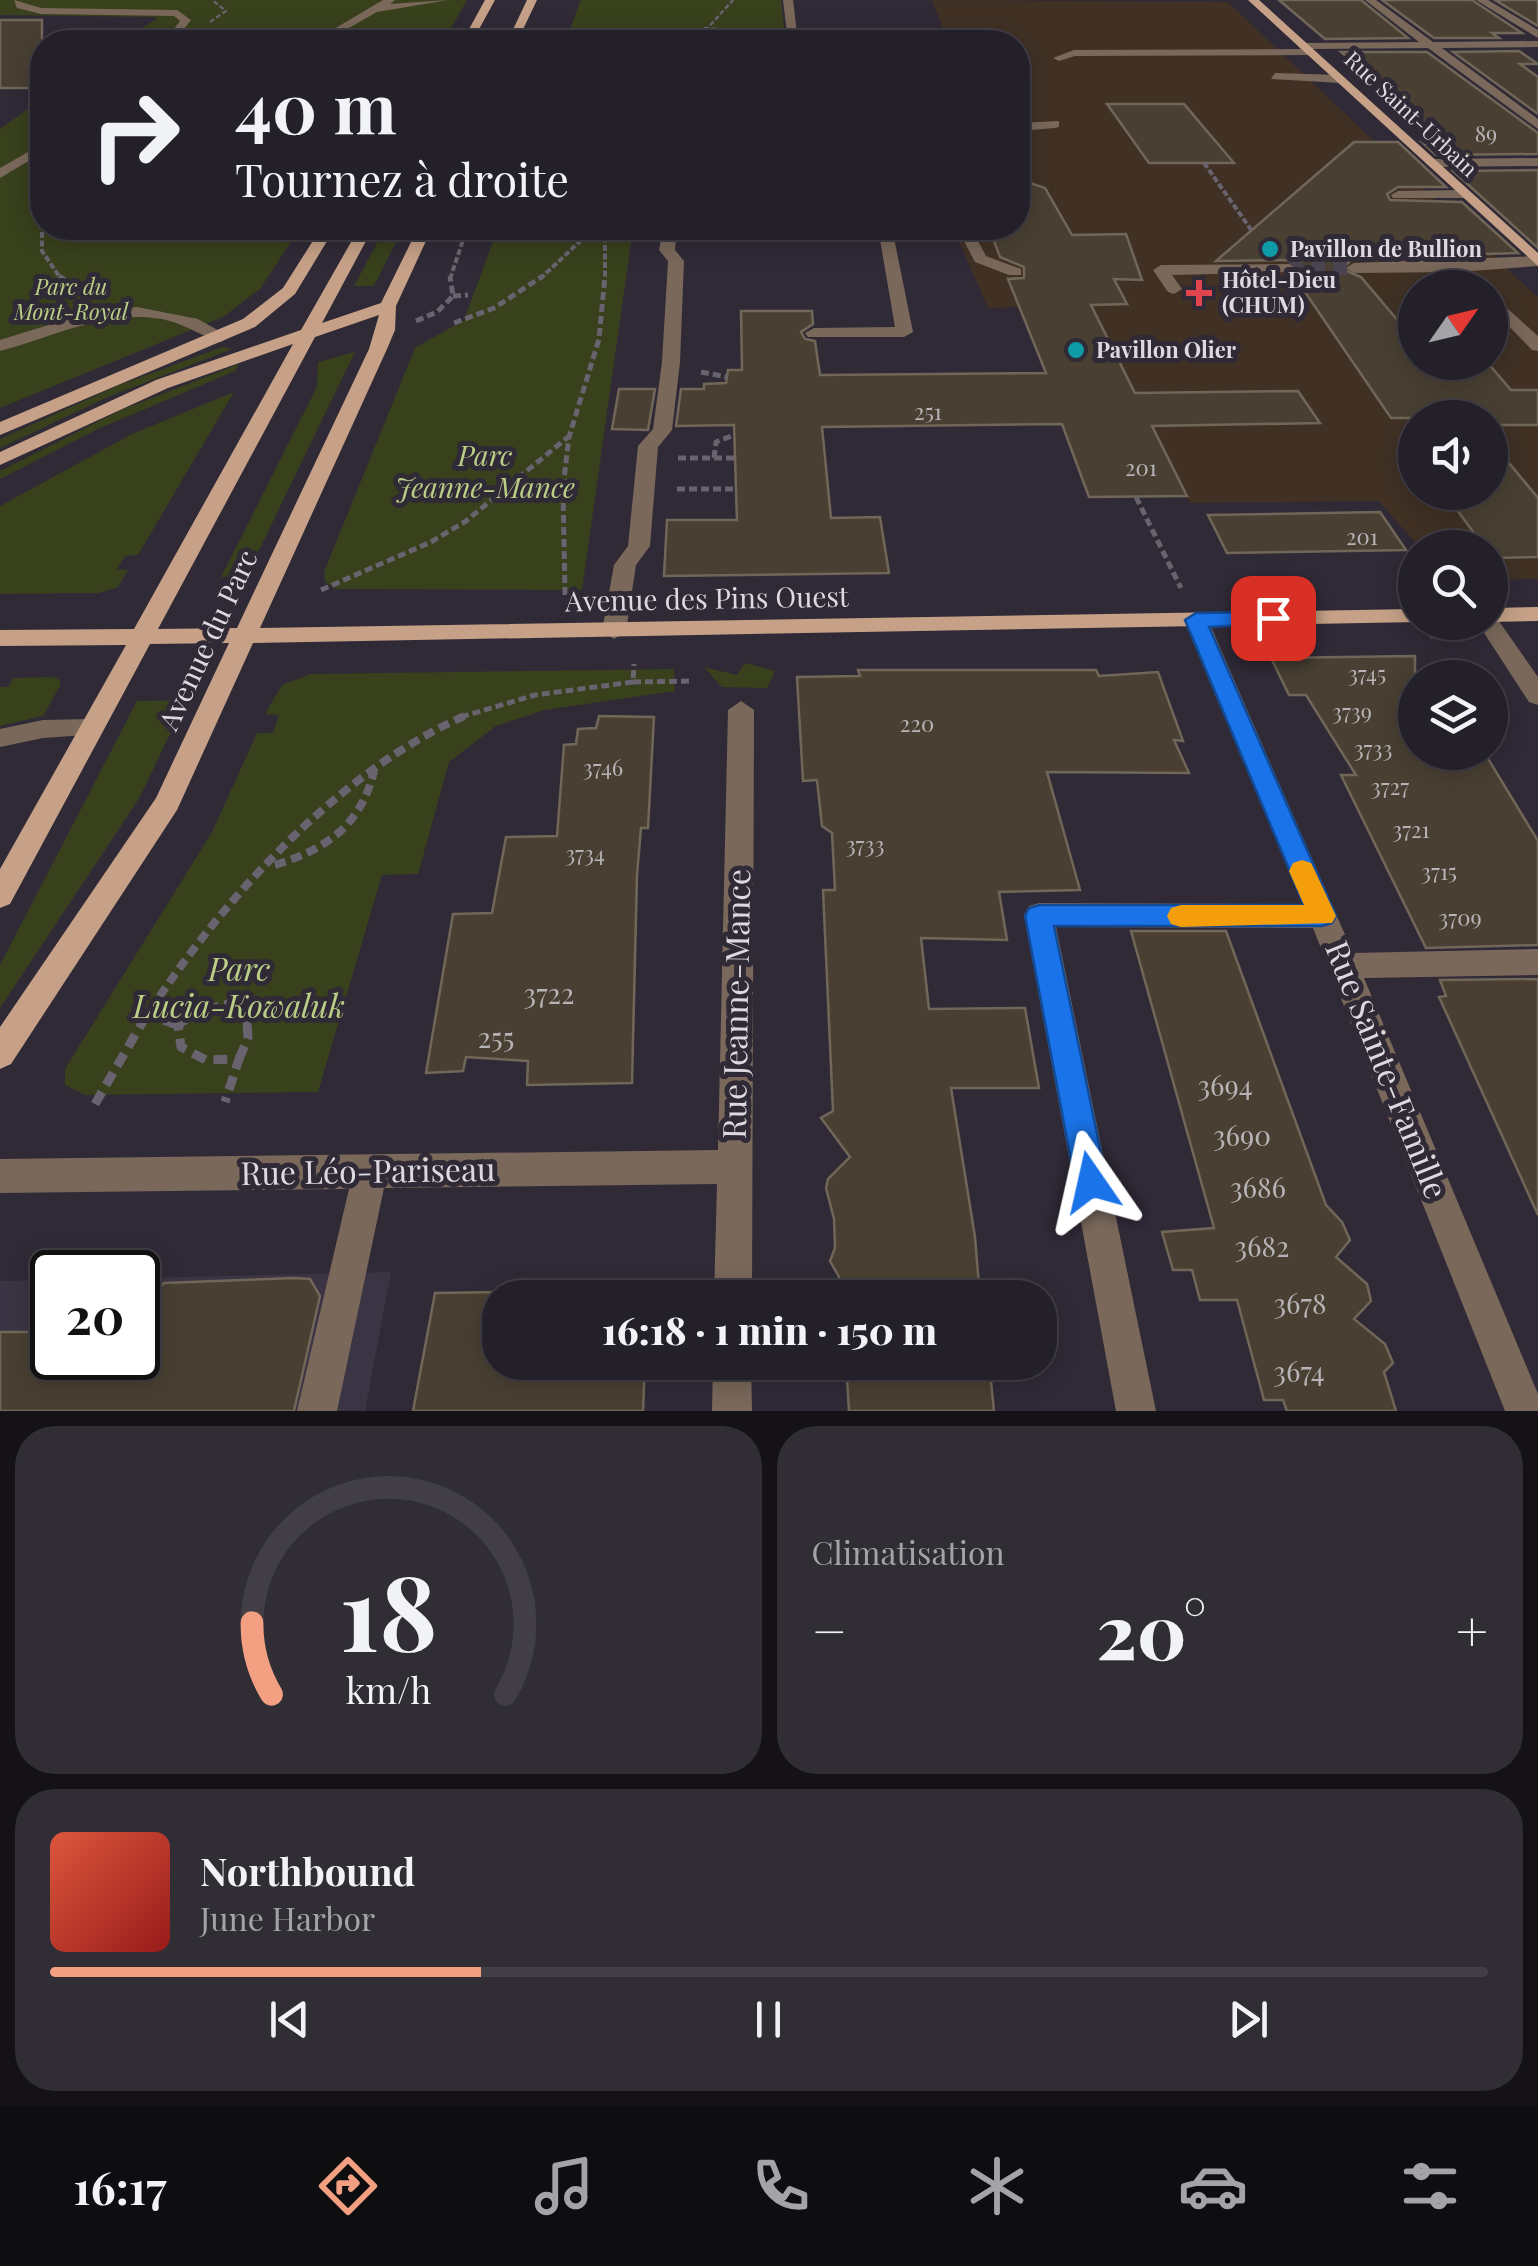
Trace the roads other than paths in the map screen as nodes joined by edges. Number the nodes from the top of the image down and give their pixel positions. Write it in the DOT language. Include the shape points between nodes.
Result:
graph roads {
  1 [pos="390,0"];
  2 [pos="443,0"];
  3 [pos="490,0"];
  4 [pos="532,0"];
  5 [pos="788,0"];
  6 [pos="1253,0"];
  7 [pos="1370,0"];
  8 [pos="1482,0"];
  9 [pos="18,1"];
  10 [pos="0,9"];
  11 [pos="378,9"];
  12 [pos="178,30"];
  13 [pos="340,30"];
  14 [pos="473,30"];
  15 [pos="518,30"];
  16 [pos="792,30"];
  17 [pos="1538,35"];
  18 [pos="1538,44"];
  19 [pos="1430,46"];
  20 [pos="1304,50"];
  21 [pos="1059,58"];
  22 [pos="1278,79"];
  23 [pos="1340,79"];
  24 [pos="1055,124"];
  25 [pos="1538,125"];
  26 [pos="1030,126"];
  27 [pos="30,155"];
  28 [pos="1538,162"];
  29 [pos="1432,163"];
  30 [pos="0,174"];
  31 [pos="1398,194"];
  32 [pos="1464,194"];
  33 [pos="320,240"];
  34 [pos="359,240"];
  35 [pos="419,240"];
  36 [pos="668,240"];
  37 [pos="887,240"];
  38 [pos="970,240"];
  39 [pos="1538,261"];
  40 [pos="1458,267"];
  41 [pos="1289,268"];
  42 [pos="1354,268"];
  43 [pos="1461,270"];
  44 [pos="1015,272"];
  45 [pos="1174,289"];
  46 [pos="388,306"];
  47 [pos="1508,316"];
  48 [pos="215,333"];
  49 [pos="308,333"];
  50 [pos="814,333"];
  51 [pos="0,346"];
  52 [pos="1538,346"];
  53 [pos="0,429"];
  54 [pos="0,459"];
  55 [pos="1508,614"];
  56 [pos="1538,614"];
  57 [pos="1398,616"];
  58 [pos="1196,620"];
  59 [pos="614,631"];
  60 [pos="142,637"];
  61 [pos="246,637"];
  62 [pos="0,638"];
  63 [pos="1500,640"];
  64 [pos="1538,696"];
  65 [pos="740,710"];
  66 [pos="92,728"];
  67 [pos="0,738"];
  68 [pos="0,896"];
  69 [pos="1322,916"];
  70 [pos="1538,962"];
  71 [pos="1343,966"];
  72 [pos="0,1054"];
  73 [pos="735,1167"];
  74 [pos="370,1173"];
  75 [pos="0,1176"];
  76 [pos="733,1280"];
  77 [pos="732,1380"];
  78 [pos="317,1411"];
  79 [pos="732,1411"];
  80 [pos="1136,1411"];
  81 [pos="1525,1411"];
  1 -- 11 [label="street"];
  2 -- 11 [label="street"];
  3 -- 14 [label="main road"];
  4 -- 15 [label="main road"];
  5 -- 16 [label="street"];
  6 -- 20 [label="main road, Rue Saint-Urbain"];
  7 -- 19 [label="street"];
  8 -- 17 [label="street"];
  9 -- 10 [label="street"];
  9 -- 12 [label="street" via="26,9 177,13 186,20"];
  11 -- 13 [label="street"];
  18 -- 19 [label="street"];
  19 -- 20 [label="street"];
  19 -- 25 [label="street"];
  20 -- 21 [label="street" via="1074,52"];
  20 -- 23 [label="main road, Rue Saint-Urbain"];
  22 -- 23 [label="street"];
  23 -- 29 [label="main road, Rue Saint-Urbain"];
  24 -- 26 [label="street"];
  27 -- 30 [label="street"];
  28 -- 29 [label="street"];
  29 -- 32 [label="main road, Rue Saint-Urbain"];
  31 -- 32 [label="street"];
  32 -- 39 [label="main road, Rue Saint-Urbain"];
  33 -- 48 [label="main road" via="283,298"];
  34 -- 49 [label="main road, Avenue du Parc"];
  35 -- 46 [label="main road, Avenue du Parc"];
  36 -- 59 [label="street" via="676,262 662,430 648,446 639,546 625,565"];
  37 -- 50 [label="street" via="904,332"];
  38 -- 44 [label="street" via="980,258"];
  39 -- 40 [label="street"];
  40 -- 42 [label="street"];
  40 -- 43 [label="street"];
  41 -- 45 [label="street" via="1161,270"];
  46 -- 49 [label="main road"];
  46 -- 61 [label="main road, Avenue du Parc" via="386,330"];
  47 -- 52 [label="street"];
  48 -- 51 [label="street" via="175,315 142,310 80,320"];
  48 -- 53 [label="main road"];
  49 -- 54 [label="main road" via="149,389"];
  49 -- 60 [label="main road, Avenue du Parc"];
  55 -- 56 [label="main road"];
  57 -- 58 [label="main road, Avenue des Pins Ouest"];
  58 -- 59 [label="main road, Avenue des Pins Ouest"];
  58 -- 69 [label="street, Rue Sainte-Famille"];
  59 -- 61 [label="main road, Avenue des Pins Ouest"];
  60 -- 61 [label="main road, Avenue des Pins Ouest"];
  60 -- 62 [label="main road, Avenue des Pins Ouest"];
  60 -- 66 [label="main road, Avenue du Parc"];
  61 -- 72 [label="main road, Avenue du Parc" via="167,803"];
  63 -- 64 [label="street"];
  65 -- 73 [label="street, Rue Jeanne-Mance"];
  66 -- 67 [label="street"];
  66 -- 68 [label="main road, Avenue du Parc"];
  69 -- 71 [label="street, Rue Sainte-Famille"];
  69 -- 80 [label="street" via="1039,916"];
  70 -- 71 [label="street"];
  71 -- 81 [label="street, Rue Sainte-Famille"];
  73 -- 74 [label="street, Rue Léo-Pariseau"];
  73 -- 76 [label="street, Rue Jeanne-Mance"];
  74 -- 75 [label="street, Rue Léo-Pariseau"];
  74 -- 78 [label="street"];
  77 -- 79 [label="street"];
}
